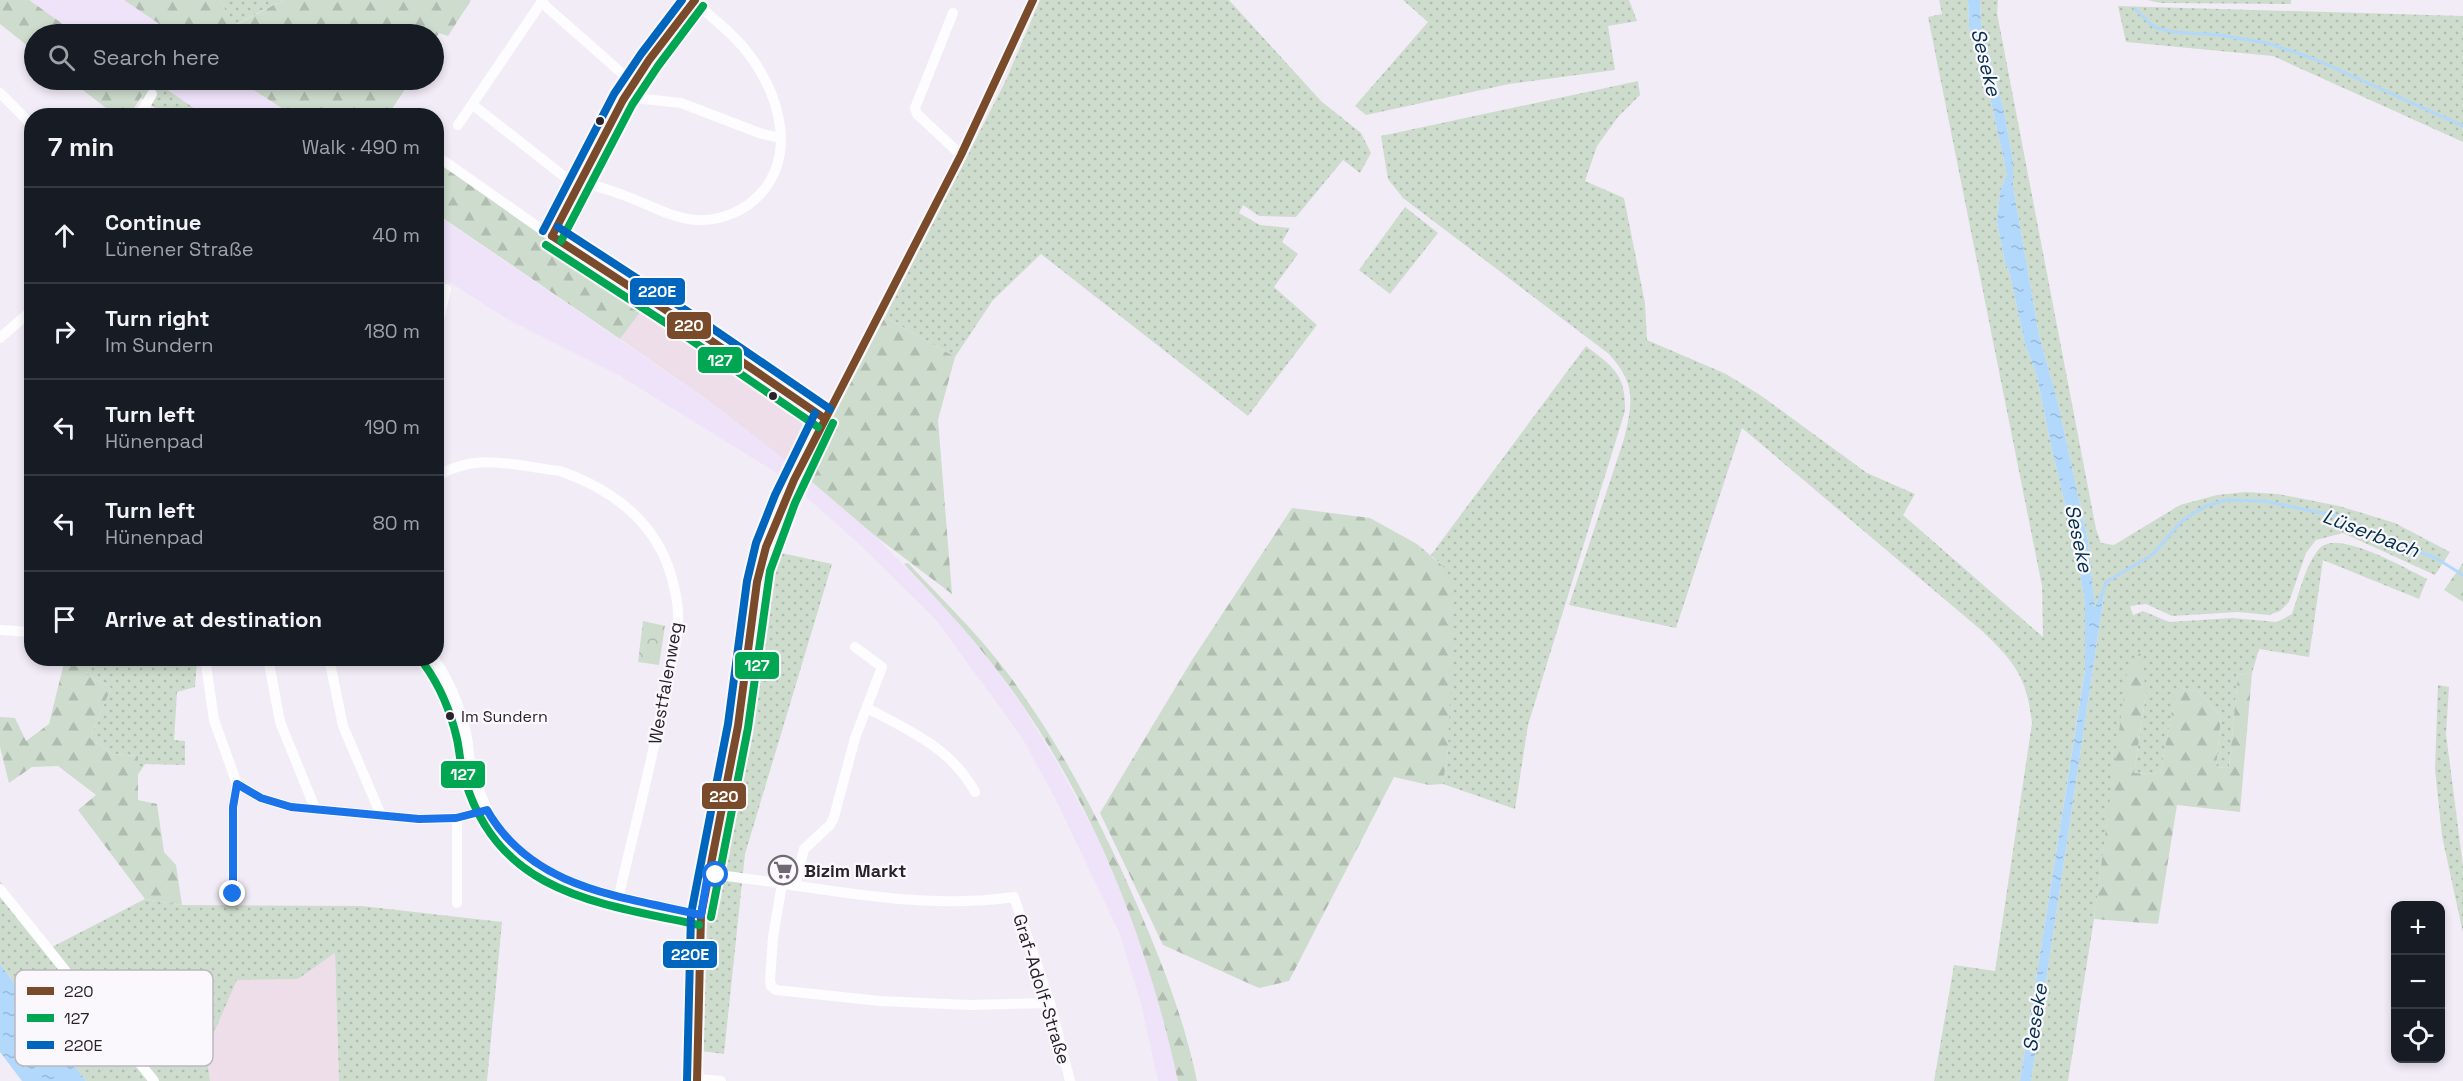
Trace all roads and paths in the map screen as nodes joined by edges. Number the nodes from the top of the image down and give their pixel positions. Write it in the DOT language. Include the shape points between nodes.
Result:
graph roads {
  1 [pos="1033,0"];
  2 [pos="542,1"];
  3 [pos="694,1"];
  4 [pos="953,13"];
  5 [pos="633,83"];
  6 [pos="0,93"];
  7 [pos="152,94"];
  8 [pos="625,97"];
  9 [pos="473,105"];
  10 [pos="144,108"];
  11 [pos="24,117"];
  12 [pos="458,125"];
  13 [pos="781,138"];
  14 [pos="961,155"];
  15 [pos="444,161"];
  16 [pos="578,183"];
  17 [pos="552,236"];
  18 [pos="446,290"];
  19 [pos="444,299"];
  20 [pos="24,319"];
  21 [pos="0,338"];
  22 [pos="824,418"];
  23 [pos="444,473"];
  24 [pos="0,630"];
  25 [pos="24,632"];
  26 [pos="855,647"];
  27 [pos="206,666"];
  28 [pos="270,666"];
  29 [pos="331,666"];
  30 [pos="439,666"];
  31 [pos="867,708"];
  32 [pos="237,784"];
  33 [pos="975,792"];
  34 [pos="315,808"];
  35 [pos="487,810"];
  36 [pos="381,815"];
  37 [pos="456,818"];
  38 [pos="708,874"];
  39 [pos="782,884"];
  40 [pos="795,886"];
  41 [pos="0,890"];
  42 [pos="233,894"];
  43 [pos="619,895"];
  44 [pos="457,903"];
  45 [pos="701,915"];
  46 [pos="65,970"];
  47 [pos="1050,1003"];
  48 [pos="142,1066"];
  49 [pos="697,1080"];
  50 [pos="154,1081"];
  51 [pos="721,1081"];
  52 [pos="1070,1081"];
  1 -- 14 [label="main road"];
  2 -- 5 [label="street"];
  2 -- 9 [label="street"];
  3 -- 5 [label="street"];
  3 -- 13 [label="street" via="729,32 758,69 775,105"];
  4 -- 14 [label="street" via="915,108"];
  5 -- 8 [label="street"];
  6 -- 11 [label="street"];
  7 -- 10 [label="street"];
  8 -- 13 [label="street" via="681,103"];
  8 -- 16 [label="street"];
  9 -- 12 [label="street"];
  9 -- 16 [label="street" via="566,178"];
  13 -- 16 [label="street" via="769,184 746,207 717,218 683,218"];
  14 -- 22 [label="main road"];
  15 -- 17 [label="street"];
  16 -- 17 [label="street"];
  17 -- 22 [label="street"];
  18 -- 19 [label="street"];
  20 -- 21 [label="street"];
  22 -- 38 [label="main road" via="785,499 760,568 738,726"];
  23 -- 43 [label="street, Westfalenweg" via="489,460 571,475 630,508 646,526 667,562 675,590 676,638"];
  24 -- 25 [label="street"];
  26 -- 31 [label="street" via="882,667"];
  27 -- 32 [label="street" via="214,720"];
  28 -- 34 [label="street" via="280,722"];
  29 -- 36 [label="street" via="343,726"];
  30 -- 35 [label="street" via="467,735 470,764"];
  31 -- 33 [label="street" via="949,757 965,773"];
  31 -- 40 [label="street" via="834,816 830,825 804,849"];
  32 -- 34 [label="street" via="261,798 291,807"];
  32 -- 42 [label="street" via="233,807"];
  34 -- 36 [label="street"];
  35 -- 37 [label="street"];
  35 -- 43 [label="street" via="510,843 536,865 566,880"];
  36 -- 37 [label="street"];
  37 -- 44 [label="street"];
  38 -- 39 [label="street"];
  38 -- 45 [label="main road"];
  39 -- 40 [label="street"];
  39 -- 47 [label="street" via="770,980 776,990 892,1002"];
  40 -- 47 [label="street, Graf-Adolf-Straße" via="933,902 1014,897"];
  41 -- 46 [label="street"];
  43 -- 45 [label="street"];
  45 -- 49 [label="main road"];
  47 -- 52 [label="street, Graf-Adolf-Straße"];
  48 -- 50 [label="street"];
  49 -- 51 [label="street"];
}
